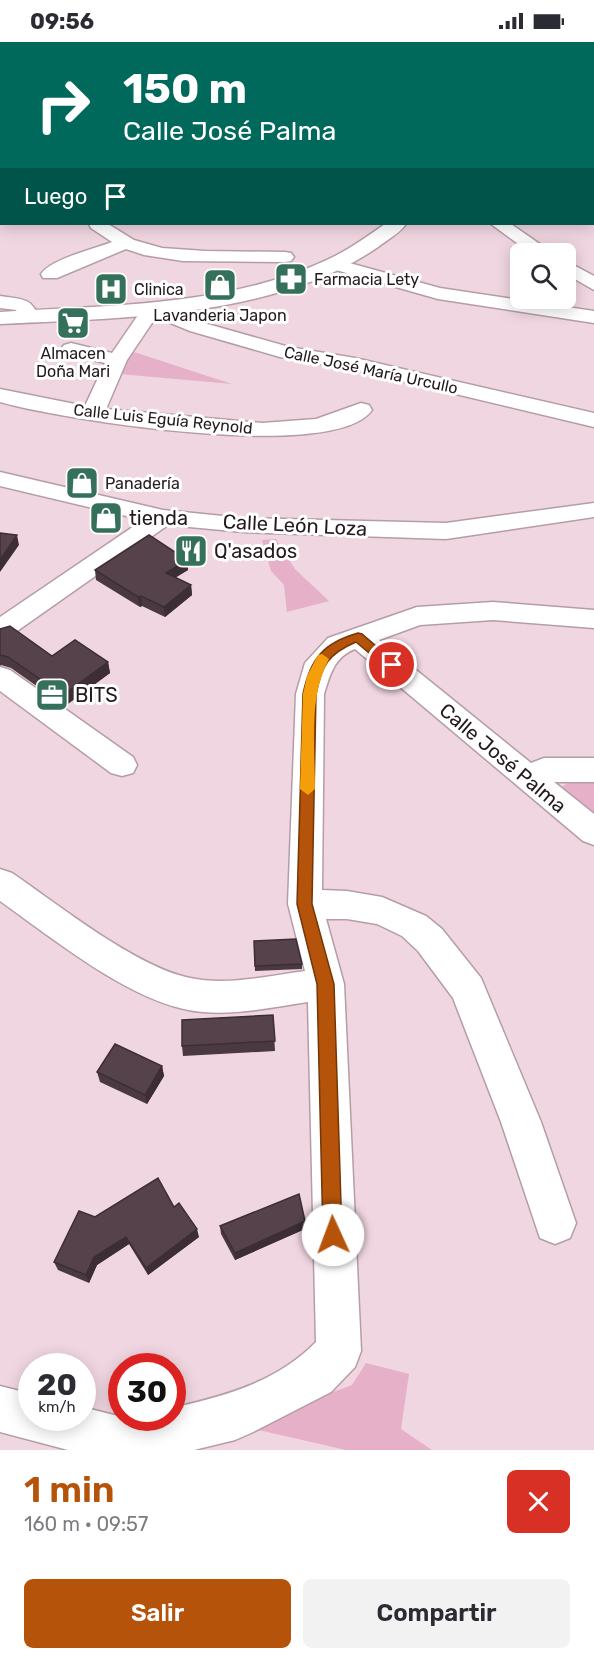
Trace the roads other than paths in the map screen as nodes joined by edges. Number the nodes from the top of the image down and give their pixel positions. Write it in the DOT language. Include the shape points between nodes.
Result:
graph roads {
  1 [pos="99,225"];
  2 [pos="396,225"];
  3 [pos="502,225"];
  4 [pos="126,243"];
  5 [pos="528,243"];
  6 [pos="285,257"];
  7 [pos="335,264"];
  8 [pos="594,265"];
  9 [pos="576,266"];
  10 [pos="576,272"];
  11 [pos="50,274"];
  12 [pos="594,284"];
  13 [pos="0,302"];
  14 [pos="152,309"];
  15 [pos="28,316"];
  16 [pos="594,317"];
  17 [pos="0,318"];
  18 [pos="71,349"];
  19 [pos="117,360"];
  20 [pos="0,395"];
  21 [pos="361,410"];
  22 [pos="93,413"];
  23 [pos="594,420"];
  24 [pos="0,479"];
  25 [pos="594,510"];
  26 [pos="163,517"];
  27 [pos="594,619"];
  28 [pos="0,630"];
  29 [pos="358,637"];
  30 [pos="0,676"];
  31 [pos="122,765"];
  32 [pos="594,770"];
  33 [pos="527,778"];
  34 [pos="594,832"];
  35 [pos="0,883"];
  36 [pos="305,904"];
  37 [pos="326,984"];
  38 [pos="555,1223"];
  39 [pos="0,1409"];
  40 [pos="18,1414"];
  41 [pos="86,1431"];
  42 [pos="156,1449"];
  1 -- 4 [label="street"];
  2 -- 7 [label="main road"];
  3 -- 5 [label="street"];
  4 -- 6 [label="street" via="184,254"];
  4 -- 11 [label="street"];
  7 -- 14 [label="main road" via="220,299"];
  7 -- 16 [label="street" via="438,293"];
  8 -- 9 [label="street"];
  10 -- 12 [label="street"];
  13 -- 15 [label="street" via="22,305"];
  14 -- 15 [label="main road"];
  14 -- 19 [label="street"];
  14 -- 23 [label="street, Calle José María Urcullo" via="197,327 287,353 355,364"];
  15 -- 17 [label="main road"];
  18 -- 19 [label="street"];
  19 -- 22 [label="street"];
  20 -- 22 [label="street, Calle Luis Eguía Reynold"];
  21 -- 22 [label="street, Calle Luis Eguía Reynold" via="326,422 268,429"];
  24 -- 26 [label="street, Calle León Loza"];
  25 -- 26 [label="street, Calle León Loza" via="446,531 243,525"];
  26 -- 28 [label="street"];
  27 -- 29 [label="street" via="453,612 417,616"];
  29 -- 33 [label="street, Calle José Palma"];
  29 -- 36 [label="street" via="326,654 313,676"];
  30 -- 31 [label="street"];
  32 -- 33 [label="street" via="544,770"];
  33 -- 34 [label="street, Calle José Palma"];
  35 -- 37 [label="street" via="143,976 189,994 219,996"];
  36 -- 37 [label="street"];
  36 -- 38 [label="street" via="382,911 414,926 468,988 521,1122"];
  37 -- 42 [label="street" via="339,1351 315,1376 293,1388 235,1417 163,1434"];
  39 -- 40 [label="street"];
  41 -- 42 [label="street"];
}
